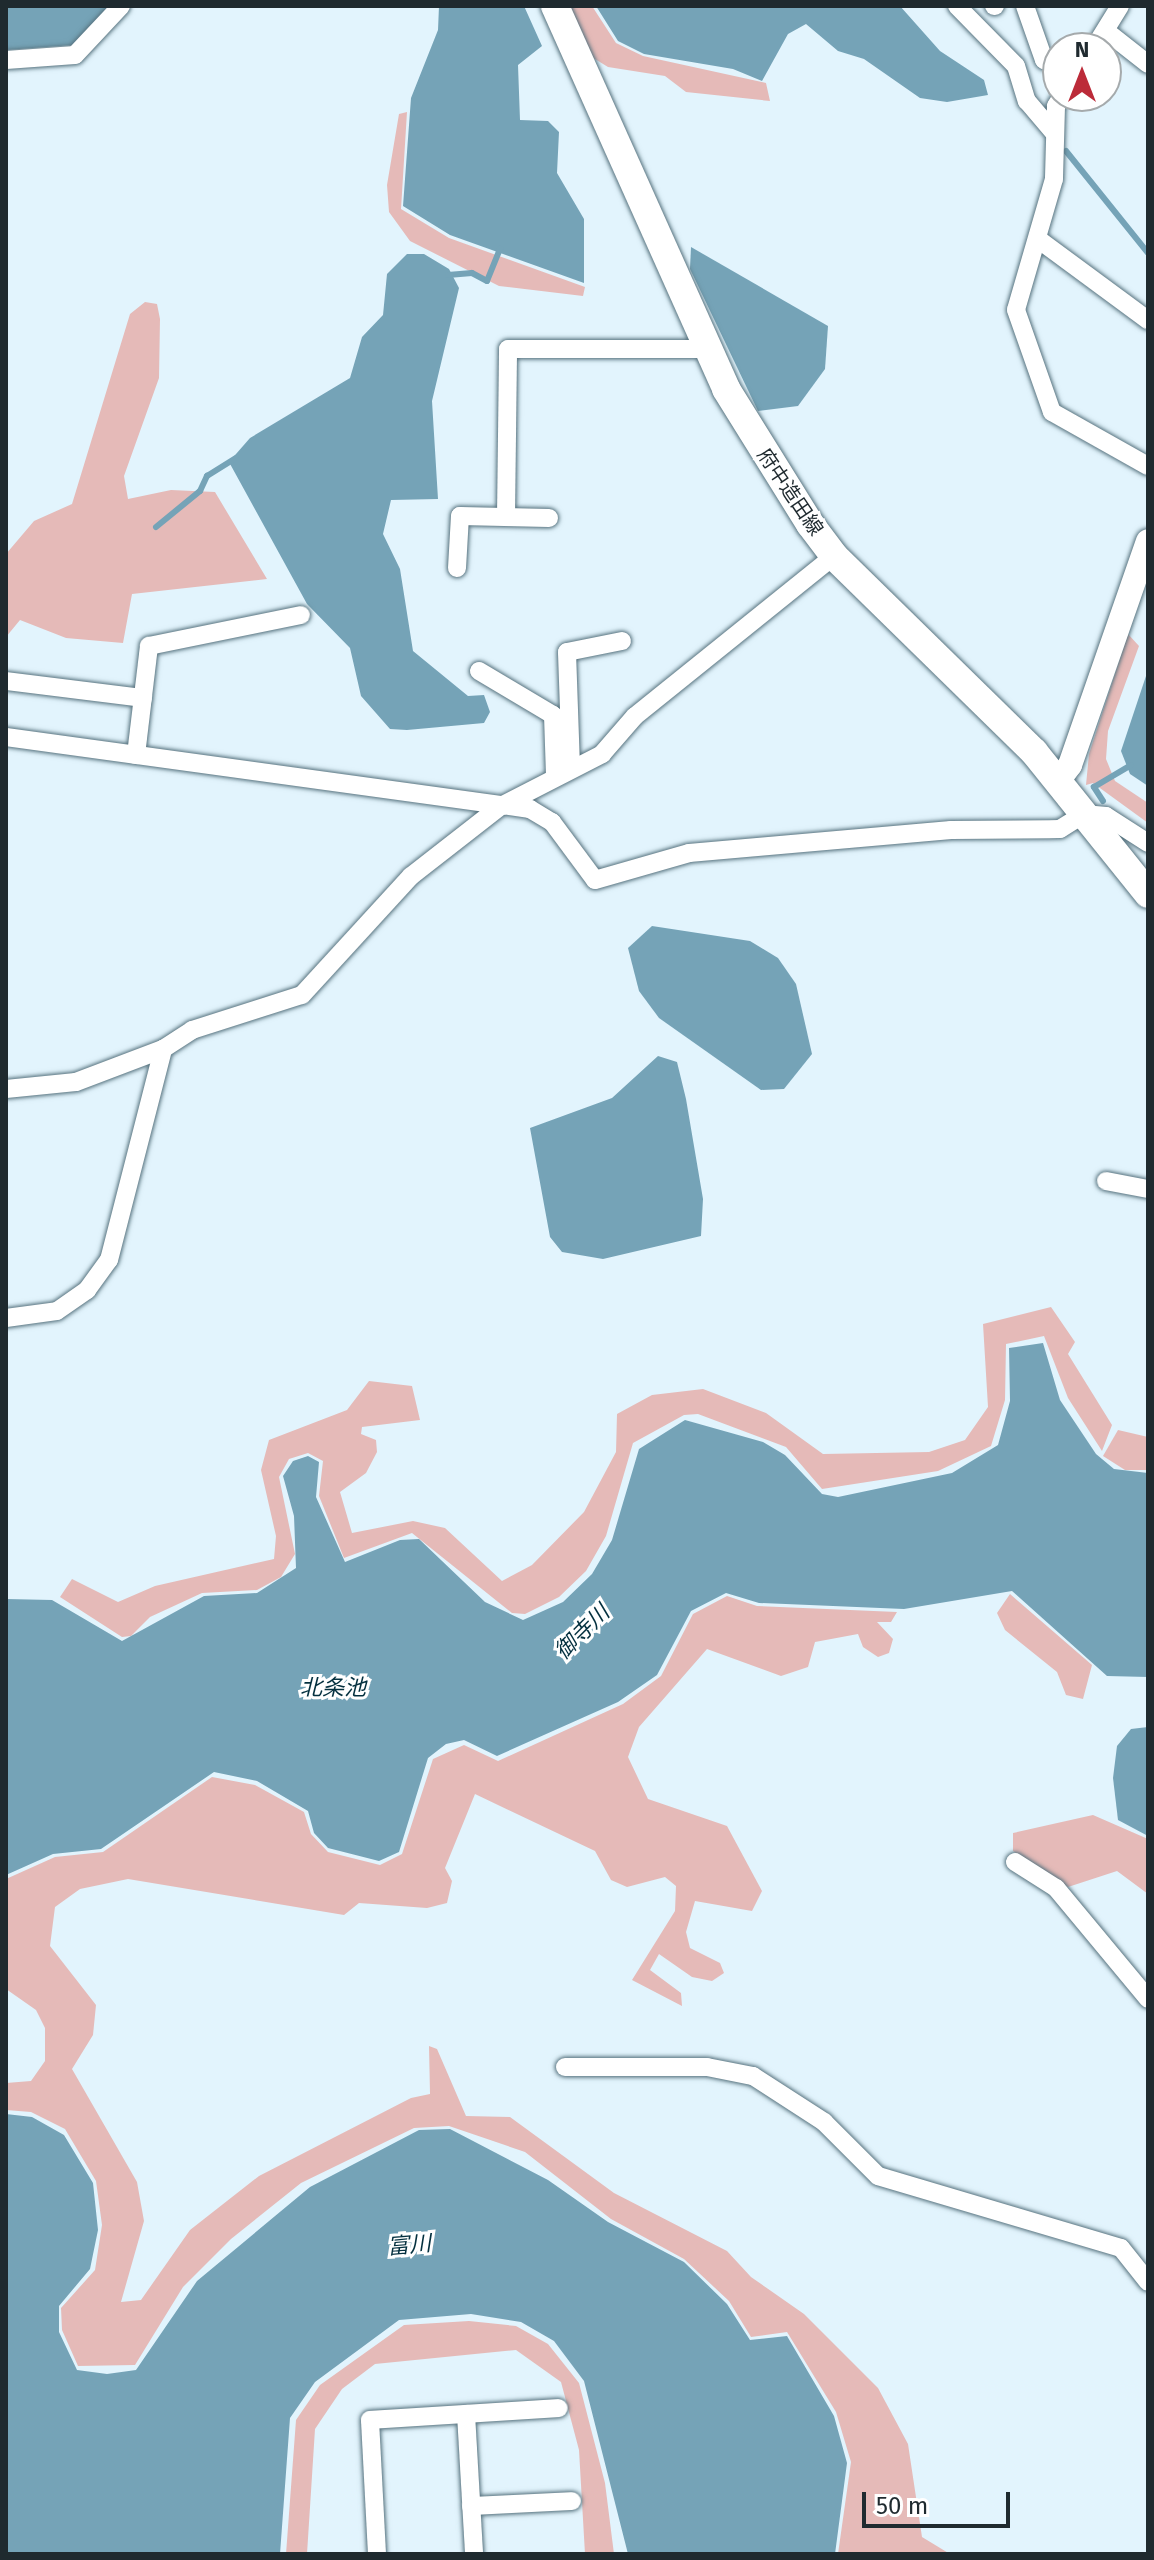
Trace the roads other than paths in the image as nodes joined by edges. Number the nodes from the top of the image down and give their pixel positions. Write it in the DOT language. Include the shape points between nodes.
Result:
graph roads {
  1 [pos="121,6"];
  2 [pos="555,6"];
  3 [pos="957,6"];
  4 [pos="1025,6"];
  5 [pos="1111,15"];
  6 [pos="1042,54"];
  7 [pos="6,60"];
  8 [pos="1148,64"];
  9 [pos="1059,112"];
  10 [pos="1055,134"];
  11 [pos="1038,239"];
  12 [pos="1148,320"];
  13 [pos="708,349"];
  14 [pos="1148,466"];
  15 [pos="506,517"];
  16 [pos="549,518"];
  17 [pos="1148,541"];
  18 [pos="834,556"];
  19 [pos="457,568"];
  20 [pos="301,615"];
  21 [pos="622,641"];
  22 [pos="479,671"];
  23 [pos="6,681"];
  24 [pos="143,698"];
  25 [pos="6,737"];
  26 [pos="136,755"];
  27 [pos="563,771"];
  28 [pos="1058,781"];
  29 [pos="501,806"];
  30 [pos="1084,814"];
  31 [pos="1148,843"];
  32 [pos="1148,894"];
  33 [pos="163,1049"];
  34 [pos="6,1089"];
  35 [pos="1106,1181"];
  36 [pos="1148,1189"];
  37 [pos="6,1318"];
  38 [pos="1015,1862"];
  39 [pos="1148,1999"];
  40 [pos="565,2067"];
  41 [pos="1148,2282"];
  42 [pos="559,2408"];
  43 [pos="466,2414"];
  44 [pos="572,2501"];
  45 [pos="471,2506"];
  46 [pos="377,2554"];
  47 [pos="474,2554"];
  1 -- 7 [label="street" via="75,55"];
  2 -- 13 [label="main road, 府中造田線"];
  3 -- 10 [label="street" via="1016,66 1027,101"];
  4 -- 6 [label="street"];
  5 -- 8 [label="street"];
  9 -- 10 [label="street"];
  10 -- 11 [label="street" via="1054,179"];
  11 -- 12 [label="street"];
  11 -- 14 [label="street" via="1016,310 1052,412"];
  13 -- 15 [label="street" via="508,349"];
  13 -- 18 [label="main road, 府中造田線" via="761,450"];
  15 -- 16 [label="street"];
  15 -- 19 [label="street" via="460,516"];
  17 -- 28 [label="street" via="1070,765"];
  18 -- 27 [label="street" via="635,716 602,754"];
  18 -- 28 [label="main road, 府中造田線" via="876,591"];
  20 -- 24 [label="street" via="149,646"];
  21 -- 27 [label="street" via="567,652"];
  22 -- 27 [label="street" via="553,715"];
  23 -- 24 [label="street"];
  24 -- 26 [label="street"];
  25 -- 26 [label="street"];
  26 -- 29 [label="street"];
  27 -- 29 [label="street"];
  28 -- 30 [label="main road, 府中造田線"];
  29 -- 30 [label="street" via="530,809 552,822 595,880 689,853 951,830 1060,829"];
  29 -- 33 [label="street" via="411,876 302,995 192,1030"];
  30 -- 31 [label="street" via="1106,816"];
  30 -- 32 [label="main road, 府中造田線"];
  33 -- 34 [label="street" via="76,1082"];
  33 -- 37 [label="street" via="109,1260 87,1290 57,1311"];
  35 -- 36 [label="street"];
  38 -- 39 [label="street" via="1056,1888"];
  40 -- 41 [label="street" via="707,2067 753,2076 824,2122 878,2176 1121,2248"];
  42 -- 43 [label="street"];
  43 -- 45 [label="street"];
  43 -- 46 [label="street" via="370,2420"];
  44 -- 45 [label="street"];
  45 -- 47 [label="street"];
}
